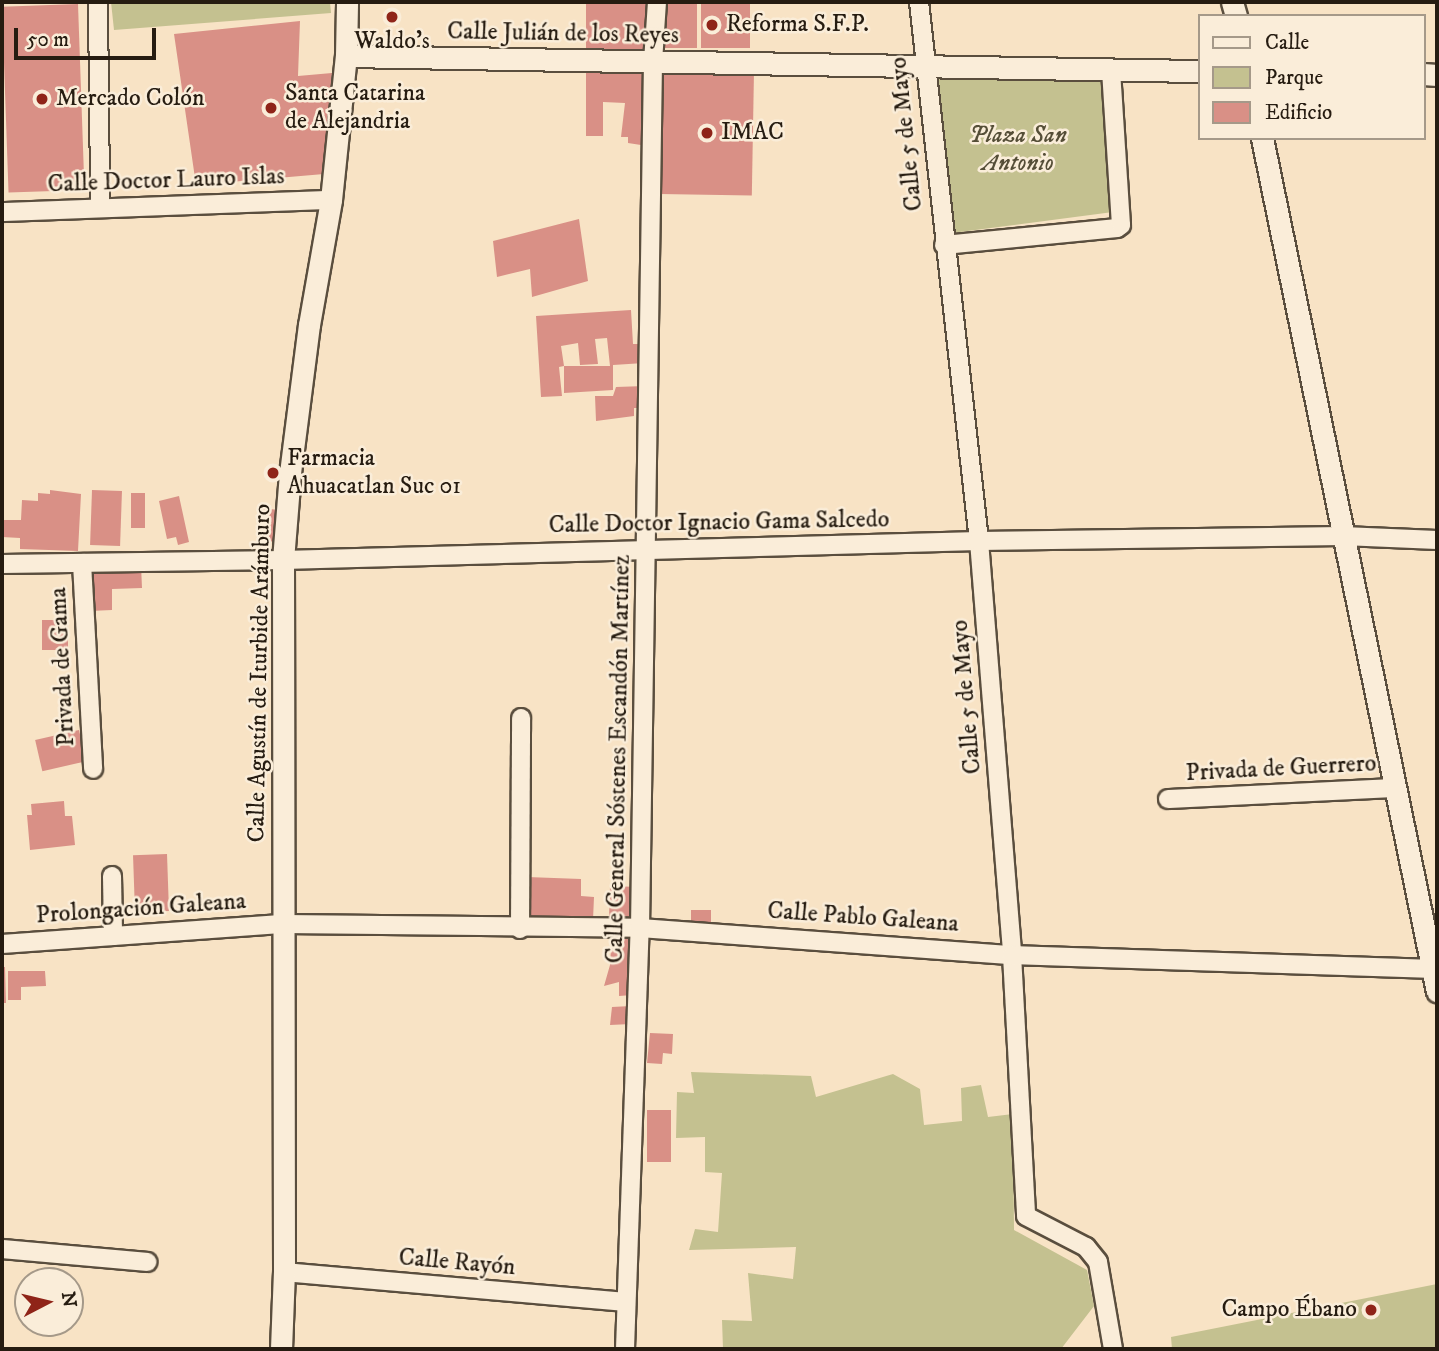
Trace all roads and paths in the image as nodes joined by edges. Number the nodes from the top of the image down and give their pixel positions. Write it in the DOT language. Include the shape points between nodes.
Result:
graph roads {
  1 [pos="97,2"];
  2 [pos="347,2"];
  3 [pos="657,2"];
  4 [pos="919,2"];
  5 [pos="346,56"];
  6 [pos="653,62"];
  7 [pos="923,65"];
  8 [pos="1111,70"];
  9 [pos="1198,71"];
  10 [pos="1262,140"];
  11 [pos="331,200"];
  12 [pos="100,207"];
  13 [pos="2,212"];
  14 [pos="944,245"];
  15 [pos="1343,536"];
  16 [pos="1437,540"];
  17 [pos="979,541"];
  18 [pos="648,549"];
  19 [pos="283,560"];
  20 [pos="82,563"];
  21 [pos="2,564"];
  22 [pos="521,718"];
  23 [pos="93,769"];
  24 [pos="1395,788"];
  25 [pos="1168,799"];
  26 [pos="112,876"];
  27 [pos="284,924"];
  28 [pos="640,928"];
  29 [pos="520,929"];
  30 [pos="113,936"];
  31 [pos="2,944"];
  32 [pos="1012,956"];
  33 [pos="1435,970"];
  34 [pos="1437,991"];
  35 [pos="2,1249"];
  36 [pos="147,1262"];
  37 [pos="284,1272"];
  38 [pos="626,1302"];
  39 [pos="281,1349"];
  40 [pos="625,1349"];
  41 [pos="1113,1349"];
  1 -- 12 [label="street"];
  2 -- 5 [label="street, Calle Agustín de Iturbide Arámburo"];
  3 -- 6 [label="street, Calle General Sóstenes Escandón Martínez"];
  4 -- 7 [label="street, Calle 5 de Mayo"];
  5 -- 6 [label="street, Calle Julián de los Reyes"];
  5 -- 11 [label="street, Calle Agustín de Iturbide Arámburo"];
  6 -- 7 [label="street, Calle Julián de los Reyes"];
  6 -- 18 [label="street, Calle General Sóstenes Escandón Martínez"];
  7 -- 8 [label="street, Calle Julián de los Reyes"];
  7 -- 14 [label="street, Calle 5 de Mayo"];
  8 -- 9 [label="street, Calle Julián de los Reyes"];
  8 -- 14 [label="street" via="1121,225"];
  10 -- 15 [label="street"];
  11 -- 12 [label="street, Calle Doctor Lauro Islas"];
  11 -- 19 [label="street, Calle Agustín de Iturbide Arámburo" via="307,339"];
  12 -- 13 [label="street, Calle Doctor Lauro Islas"];
  14 -- 17 [label="street, Calle 5 de Mayo"];
  15 -- 16 [label="street, Calle Doctor Ignacio Gama Salcedo"];
  15 -- 17 [label="street, Calle Doctor Ignacio Gama Salcedo"];
  15 -- 24 [label="street"];
  17 -- 18 [label="street, Calle Doctor Ignacio Gama Salcedo"];
  17 -- 32 [label="street, Calle 5 de Mayo"];
  18 -- 19 [label="street, Calle Doctor Ignacio Gama Salcedo"];
  18 -- 28 [label="street, Calle General Sóstenes Escandón Martínez"];
  19 -- 20 [label="street, Calle Doctor Ignacio Gama Salcedo"];
  19 -- 27 [label="street, Calle Agustín de Iturbide Arámburo"];
  20 -- 21 [label="street, Calle Doctor Ignacio Gama Salcedo"];
  20 -- 23 [label="street, Privada de Gama"];
  22 -- 29 [label="street"];
  24 -- 25 [label="street, Privada de Guerrero"];
  24 -- 33 [label="street"];
  26 -- 30 [label="street"];
  27 -- 29 [label="street, Calle Pablo Galeana"];
  27 -- 30 [label="street, Prolongación Galeana"];
  27 -- 37 [label="street, Calle Agustín de Iturbide Arámburo"];
  28 -- 29 [label="street, Calle Pablo Galeana"];
  28 -- 32 [label="street, Calle Pablo Galeana"];
  28 -- 38 [label="street, Calle General Sóstenes Escandón Martínez"];
  30 -- 31 [label="street, Prolongación Galeana"];
  32 -- 33 [label="street, Calle Pablo Galeana"];
  32 -- 41 [label="street, Calle 5 de Mayo" via="1026,1216 1086,1247 1097,1262"];
  33 -- 34 [label="street"];
  35 -- 36 [label="street"];
  37 -- 38 [label="street, Calle Rayón"];
  37 -- 39 [label="street, Calle Agustín de Iturbide Arámburo"];
  38 -- 40 [label="street, Calle General Sóstenes Escandón Martínez"];
}
